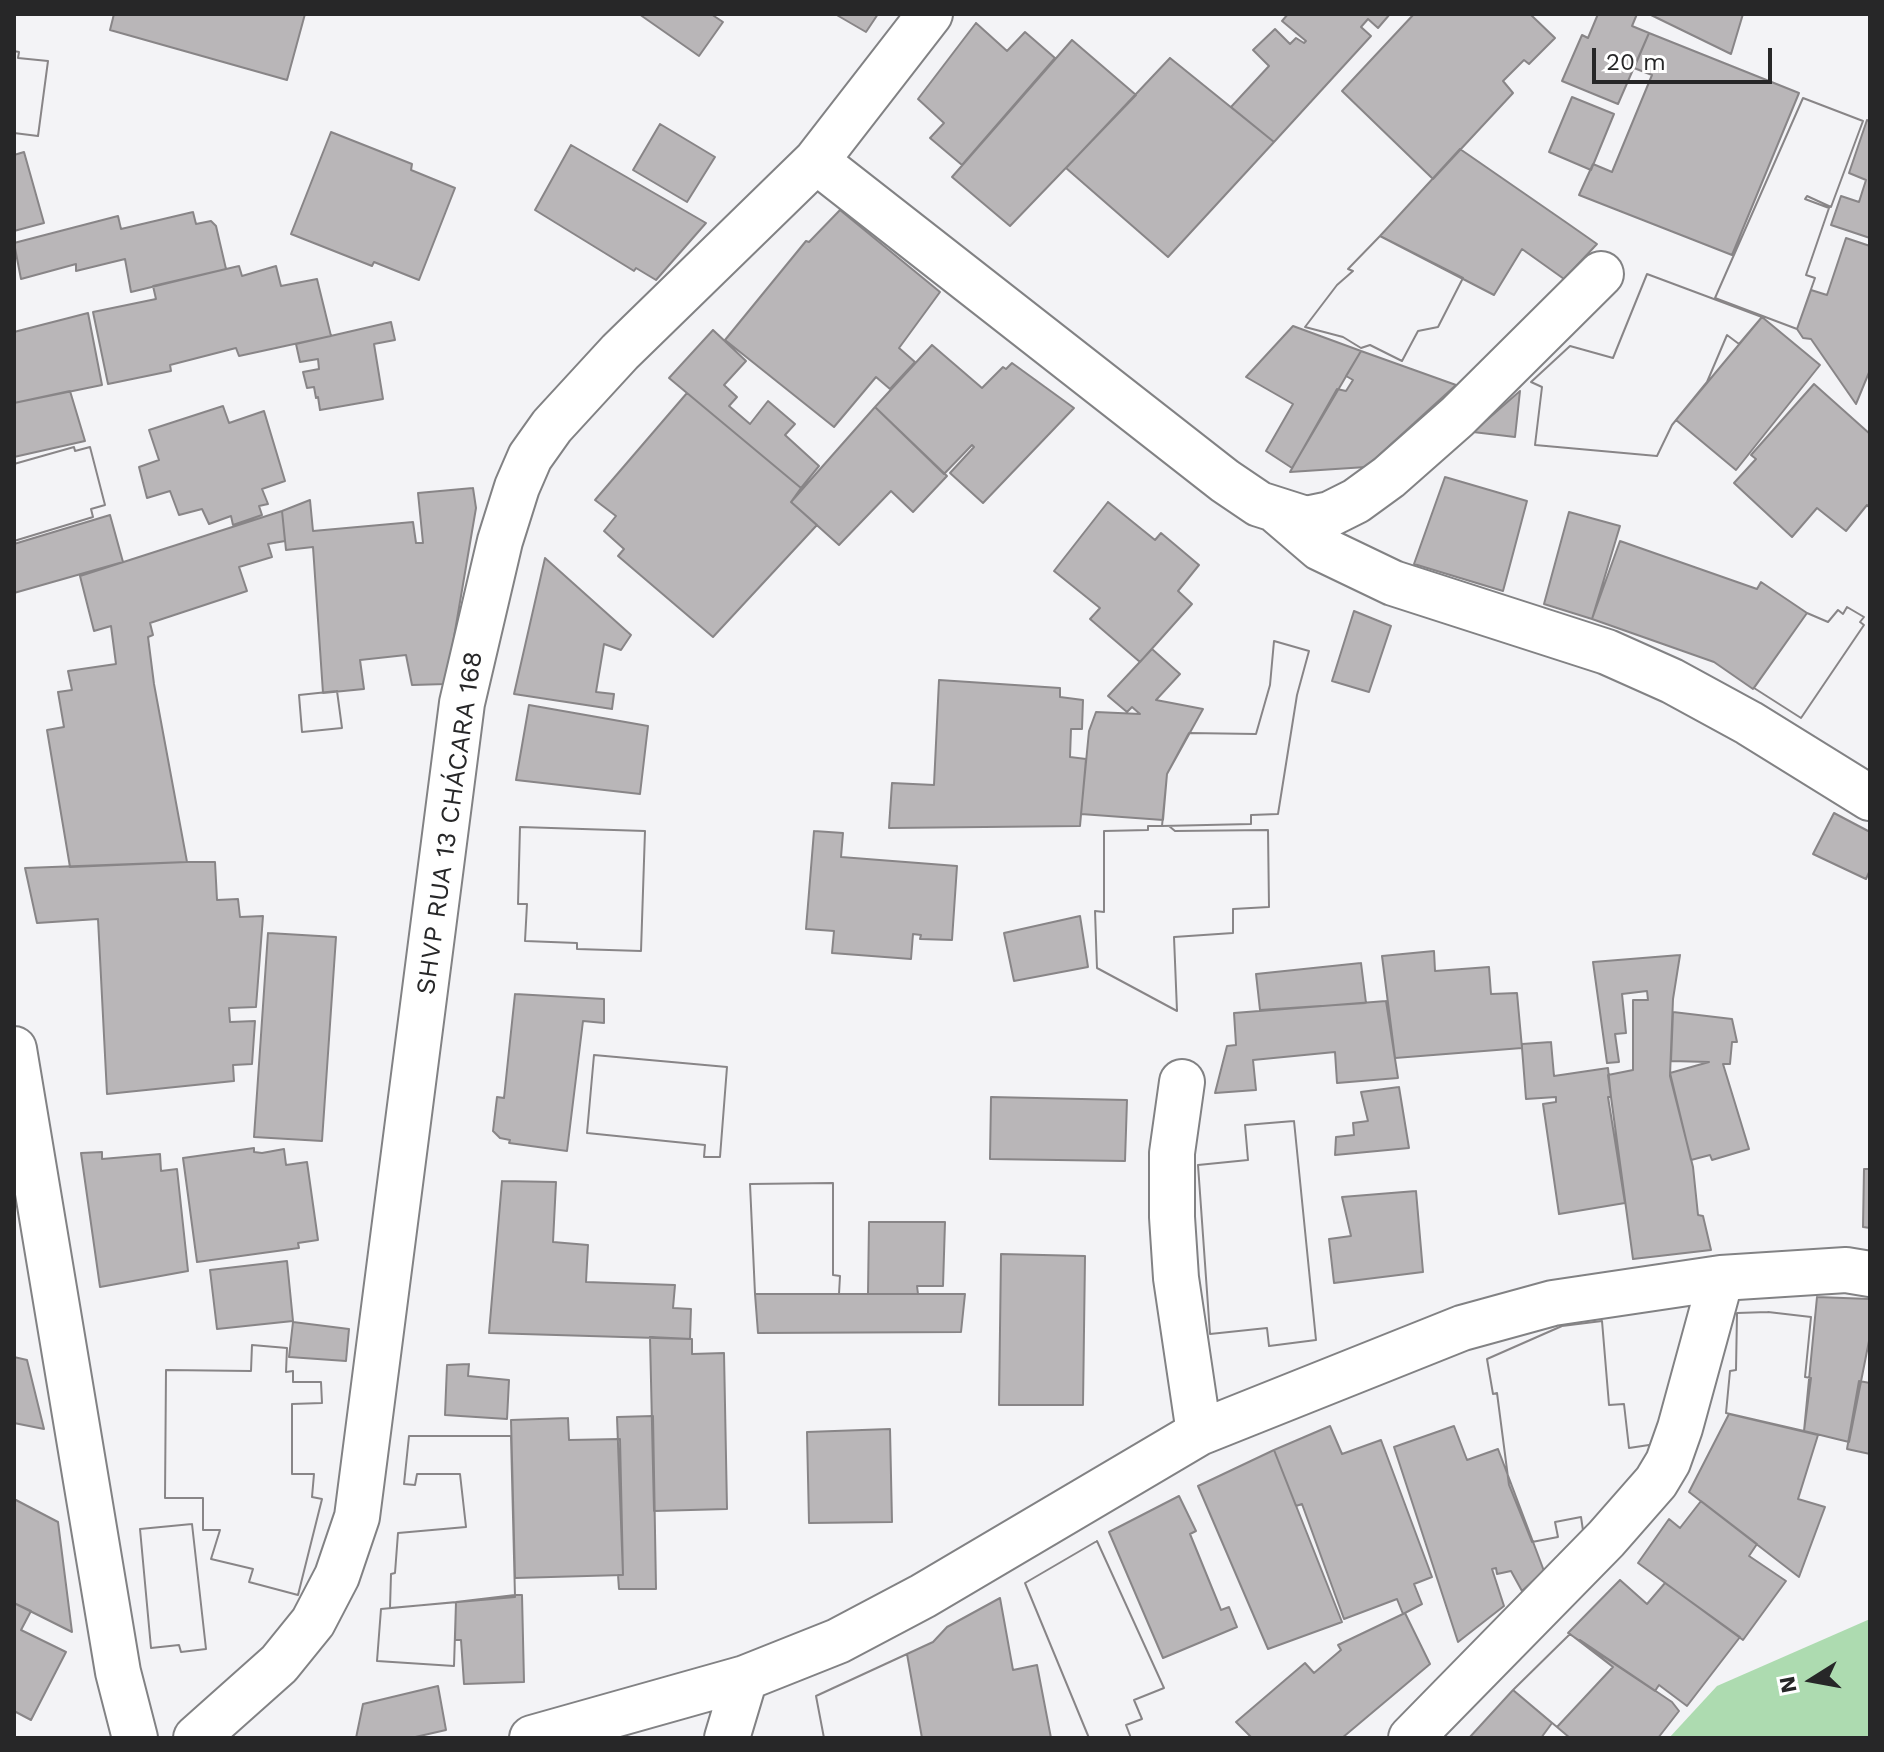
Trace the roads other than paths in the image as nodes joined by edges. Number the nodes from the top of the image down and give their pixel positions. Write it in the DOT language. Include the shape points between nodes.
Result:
graph roads {
  1 [pos="930,14"];
  2 [pos="816,161"];
  3 [pos="1601,274"];
  4 [pos="1278,512"];
  5 [pos="1870,798"];
  6 [pos="14,1049"];
  7 [pos="1182,1082"];
  8 [pos="1870,1274"];
  9 [pos="1721,1278"];
  10 [pos="1199,1433"];
  11 [pos="745,1678"];
  12 [pos="135,1738"];
  13 [pos="196,1738"];
  14 [pos="532,1738"];
  15 [pos="727,1738"];
  16 [pos="1411,1738"];
  1 -- 2 [label="street, SHVP RUA 13 CHÁCARA 168"];
  2 -- 4 [label="street" via="1225,481"];
  2 -- 13 [label="street, SHVP RUA 13 CHÁCARA 168" via="620,352 530,457 500,541 462,703 357,1517 337,1576 313,1622 279,1664"];
  3 -- 4 [label="street" via="1457,417 1378,485 1317,518"];
  4 -- 5 [label="street" via="1320,548 1393,583 1607,652 1672,681"];
  6 -- 12 [label="street" via="118,1672"];
  7 -- 10 [label="street" via="1172,1153 1172,1217"];
  8 -- 9 [label="street" via="1846,1270"];
  9 -- 10 [label="street" via="1553,1303 1462,1328"];
  9 -- 16 [label="street" via="1680,1428 1656,1482"];
  10 -- 11 [label="street" via="923,1596 838,1641"];
  11 -- 14 [label="street"];
  11 -- 15 [label="street"];
}
